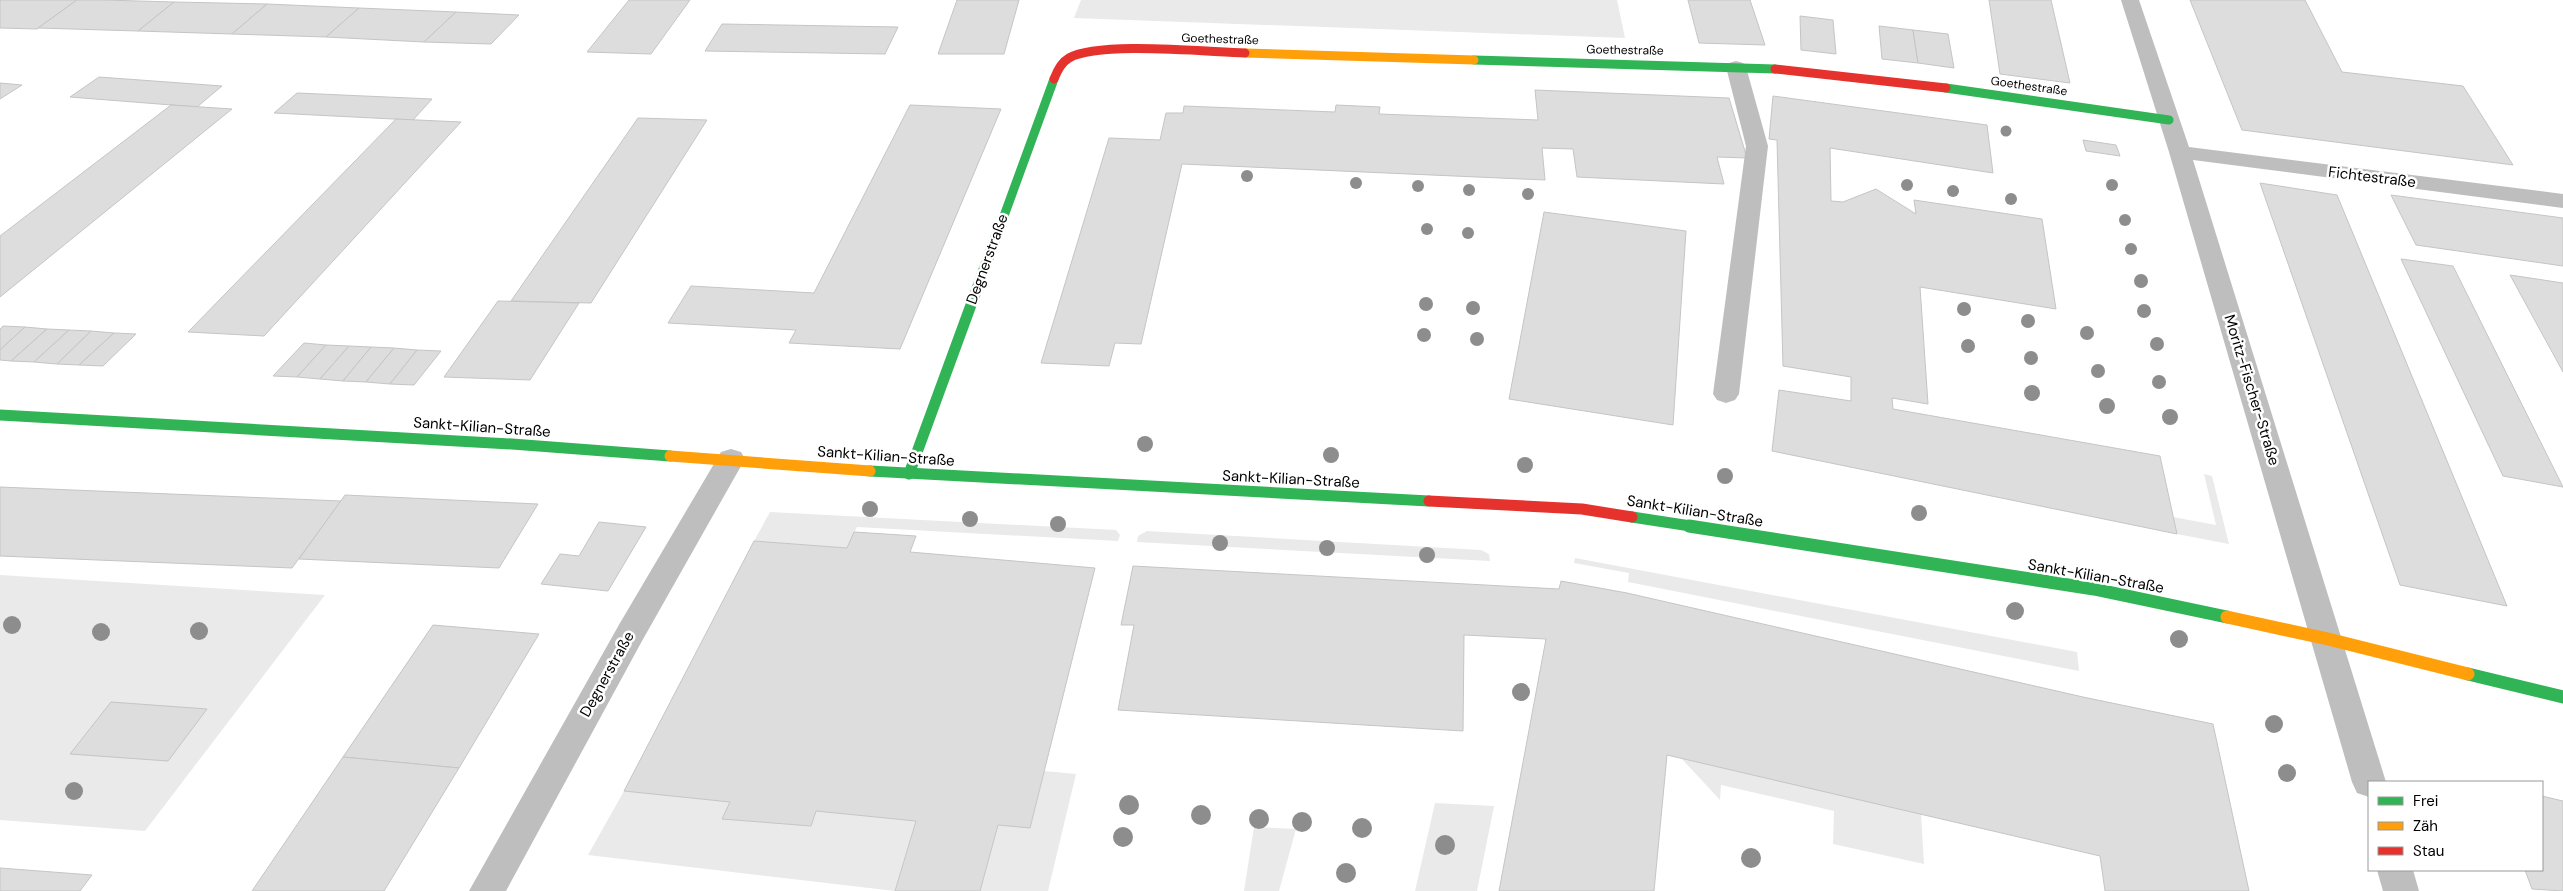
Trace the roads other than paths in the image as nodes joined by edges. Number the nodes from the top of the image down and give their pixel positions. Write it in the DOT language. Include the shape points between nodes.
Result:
graph roads {
  1 [pos="2130,0"];
  2 [pos="1076,53"];
  3 [pos="1736,67"];
  4 [pos="2169,120"];
  5 [pos="2180,152"];
  6 [pos="2563,201"];
  7 [pos="1726,394"];
  8 [pos="0,416"];
  9 [pos="731,460"];
  10 [pos="909,474"];
  11 [pos="2328,639"];
  12 [pos="2563,697"];
  13 [pos="2370,781"];
  14 [pos="2395,871"];
  15 [pos="487,891"];
  16 [pos="2401,891"];
  1 -- 4 [label="street, Moritz-Fischer-Straße"];
  2 -- 3 [label="street, Goethestraße" via="1118,49"];
  2 -- 10 [label="street, Degnerstraße" via="1064,60 1057,70"];
  3 -- 4 [label="street, Goethestraße" via="1860,76"];
  3 -- 7 [label="street" via="1757,146"];
  4 -- 5 [label="street, Moritz-Fischer-Straße"];
  5 -- 6 [label="street, Fichtestraße"];
  5 -- 11 [label="street, Moritz-Fischer-Straße"];
  8 -- 9 [label="street, Sankt-Kilian-Straße" via="512,444"];
  9 -- 10 [label="street, Sankt-Kilian-Straße"];
  9 -- 15 [label="street, Degnerstraße"];
  10 -- 11 [label="street, Sankt-Kilian-Straße" via="1582,509 2094,589"];
  11 -- 12 [label="street, Sankt-Kilian-Straße"];
  11 -- 13 [label="street, Moritz-Fischer-Straße"];
  14 -- 16 [label="street"];
}
